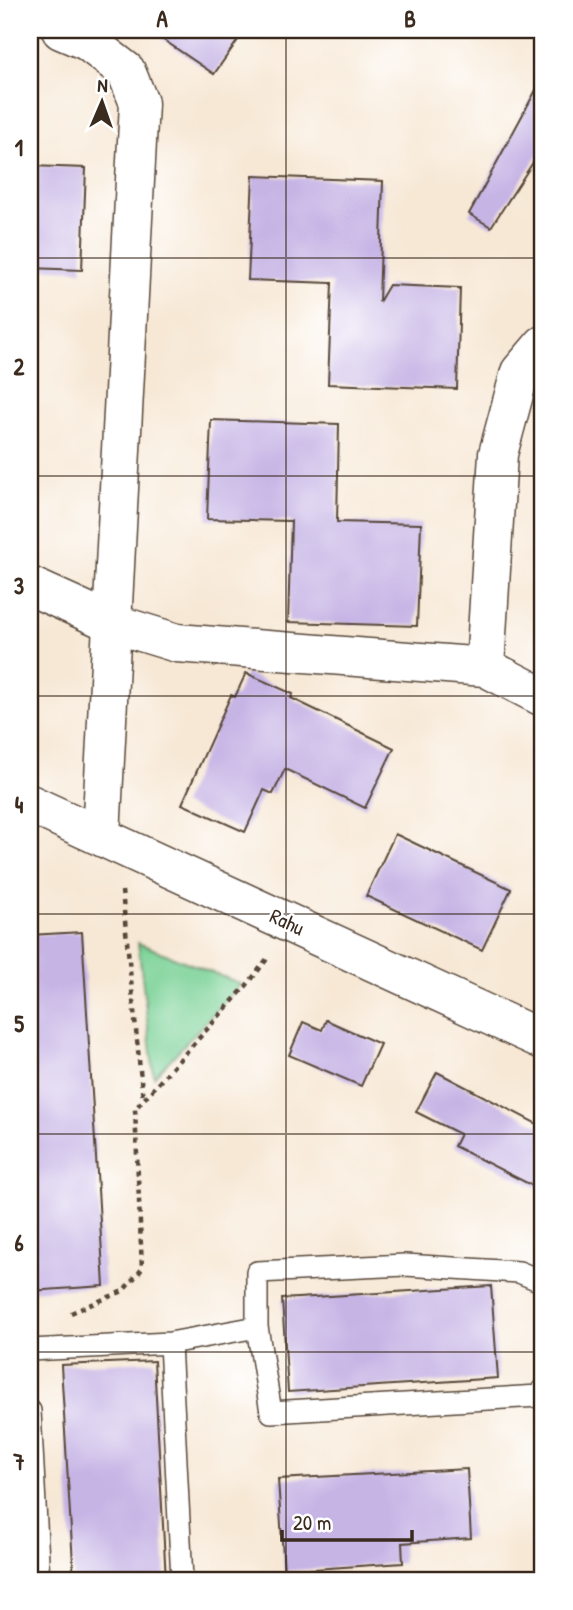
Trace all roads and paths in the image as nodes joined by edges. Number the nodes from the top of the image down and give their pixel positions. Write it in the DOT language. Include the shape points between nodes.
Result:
graph roads {
  1 [pos="61,30"];
  2 [pos="543,345"];
  3 [pos="30,586"];
  4 [pos="112,623"];
  5 [pos="485,667"];
  6 [pos="543,697"];
  7 [pos="30,804"];
  8 [pos="101,836"];
  9 [pos="122,889"];
  10 [pos="269,956"];
  11 [pos="543,1040"];
  12 [pos="143,1100"];
  13 [pos="543,1282"];
  14 [pos="65,1316"];
  15 [pos="257,1327"];
  16 [pos="170,1343"];
  17 [pos="30,1350"];
  18 [pos="543,1389"];
  19 [pos="30,1411"];
  20 [pos="543,1574"];
  21 [pos="39,1580"];
  22 [pos="182,1580"];
  23 [pos="436,1580"];
  1 -- 4 [label="street" via="87,41 126,71 139,103"];
  2 -- 5 [label="street" via="520,372 498,454"];
  3 -- 4 [label="street"];
  4 -- 5 [label="street" via="177,643"];
  4 -- 8 [label="street"];
  5 -- 6 [label="street"];
  7 -- 8 [label="street, Rahu"];
  8 -- 11 [label="street, Rahu"];
  9 -- 12 [label="path"];
  10 -- 12 [label="path"];
  12 -- 14 [label="path" via="135,1108 142,1269 123,1291"];
  13 -- 15 [label="lane" via="519,1272 405,1265 257,1272"];
  15 -- 16 [label="lane"];
  15 -- 18 [label="lane" via="271,1412 539,1396"];
  16 -- 17 [label="lane"];
  16 -- 22 [label="lane"];
  19 -- 21 [label="lane"];
  20 -- 23 [label="path"];
}
